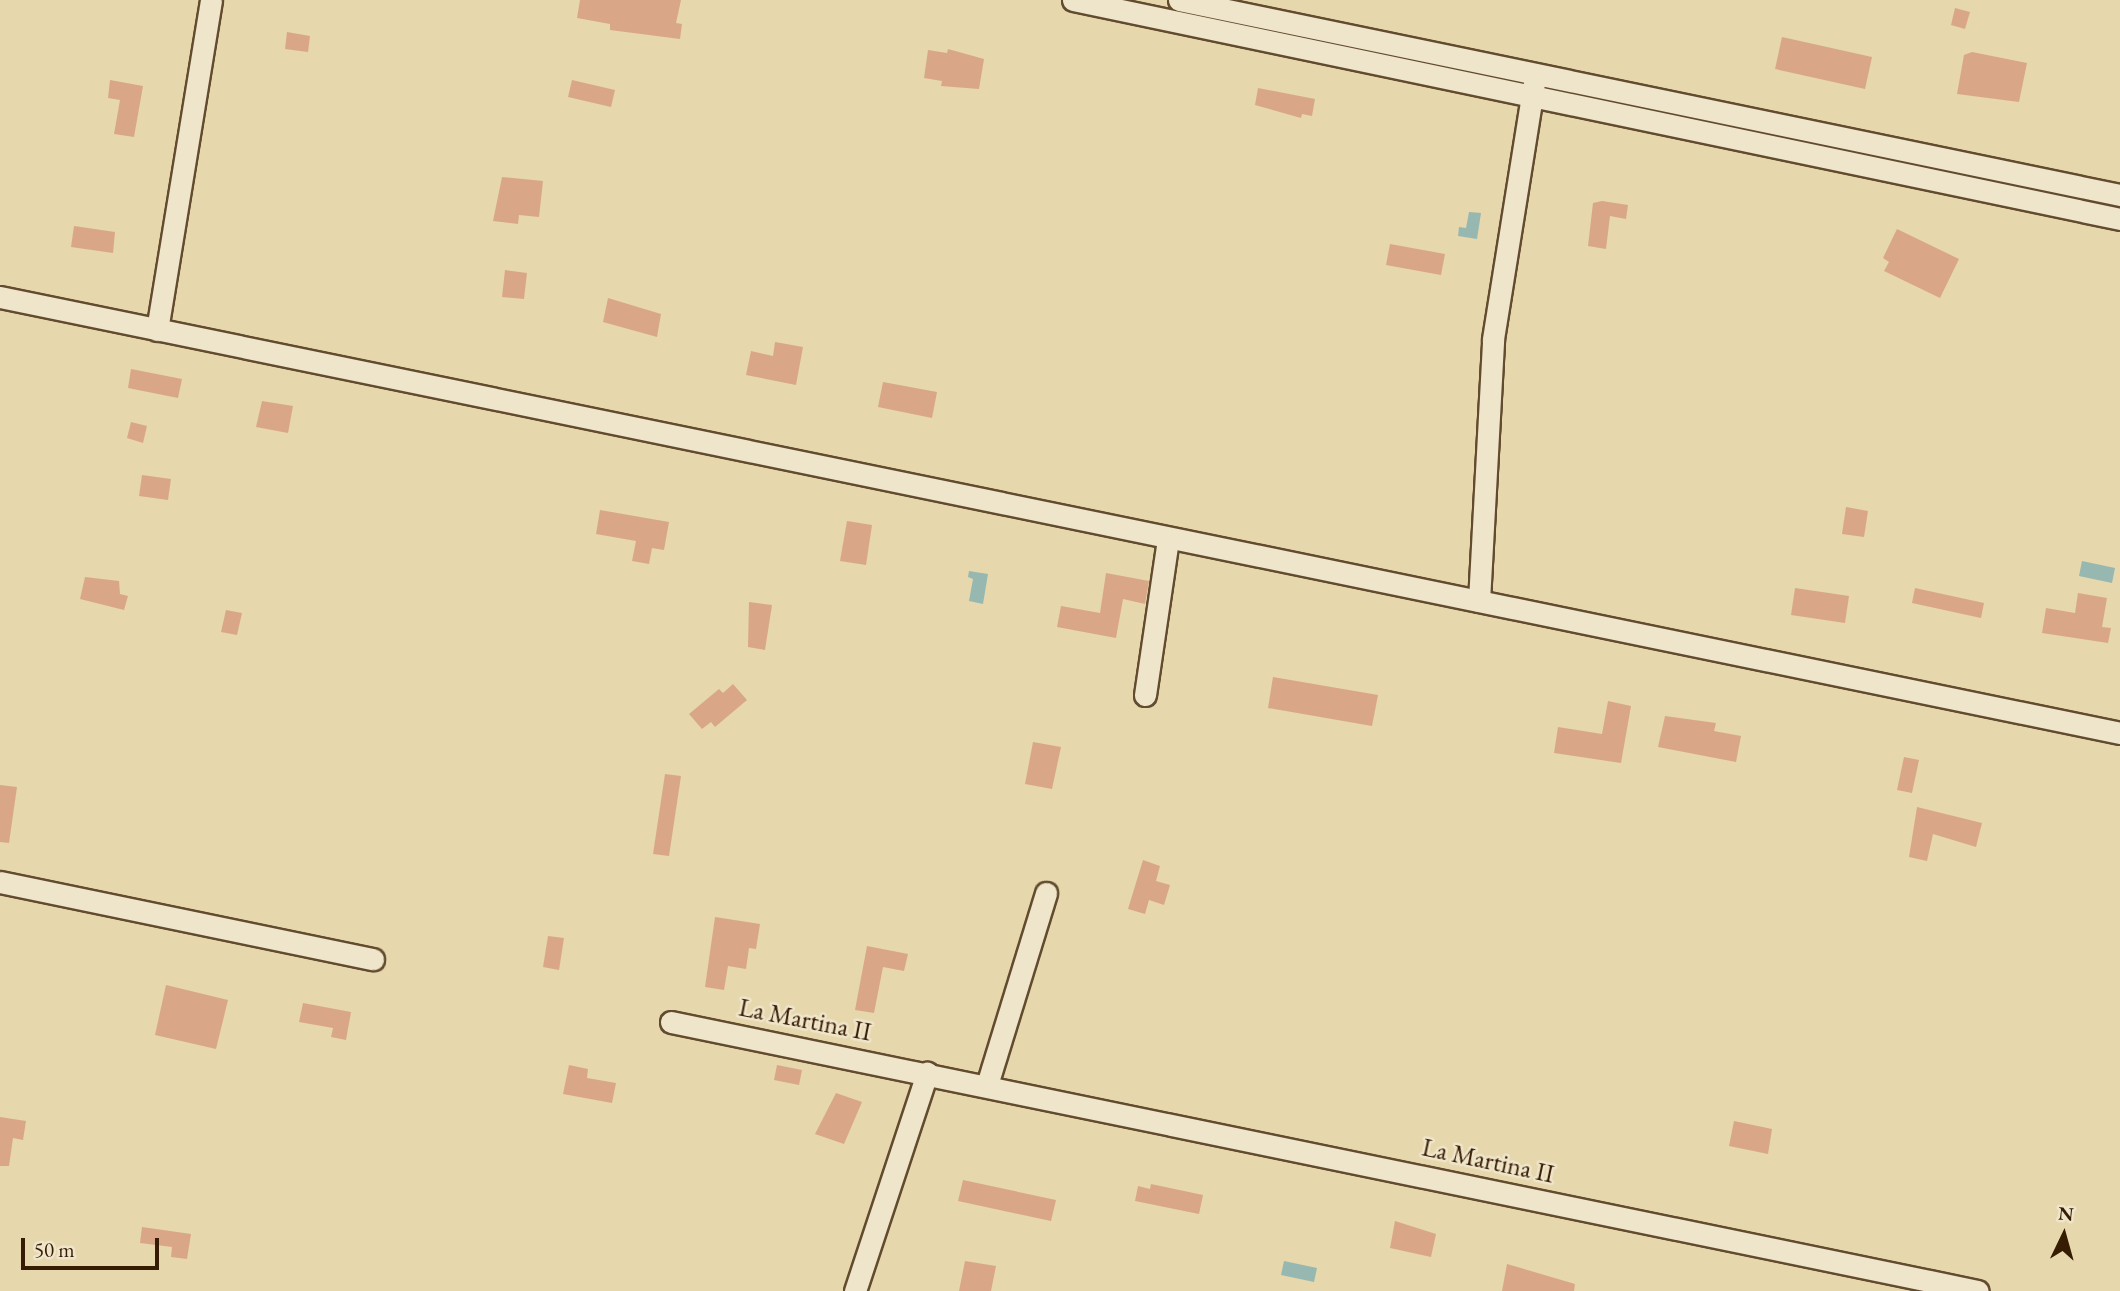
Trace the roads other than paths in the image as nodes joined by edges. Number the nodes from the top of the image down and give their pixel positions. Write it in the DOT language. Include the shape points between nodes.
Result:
graph roads {
  1 [pos="211,0"];
  2 [pos="1073,0"];
  3 [pos="1179,0"];
  4 [pos="1535,74"];
  5 [pos="1532,96"];
  6 [pos="2120,195"];
  7 [pos="2120,219"];
  8 [pos="0,297"];
  9 [pos="157,330"];
  10 [pos="1168,539"];
  11 [pos="1479,601"];
  12 [pos="1145,695"];
  13 [pos="2120,733"];
  14 [pos="0,882"];
  15 [pos="1046,893"];
  16 [pos="373,959"];
  17 [pos="671,1022"];
  18 [pos="927,1073"];
  19 [pos="987,1085"];
  20 [pos="855,1291"];
  21 [pos="1979,1291"];
  1 -- 9 [label="street"];
  2 -- 5 [label="street"];
  3 -- 4 [label="street"];
  4 -- 5 [label="street"];
  4 -- 6 [label="street"];
  5 -- 7 [label="street"];
  5 -- 11 [label="street" via="1493,339"];
  8 -- 9 [label="street"];
  9 -- 10 [label="street"];
  10 -- 11 [label="street"];
  10 -- 12 [label="street"];
  11 -- 13 [label="street"];
  14 -- 16 [label="street"];
  15 -- 19 [label="street"];
  17 -- 18 [label="street, La Martina II"];
  18 -- 19 [label="street, La Martina II"];
  18 -- 20 [label="street"];
  19 -- 21 [label="street, La Martina II"];
}
